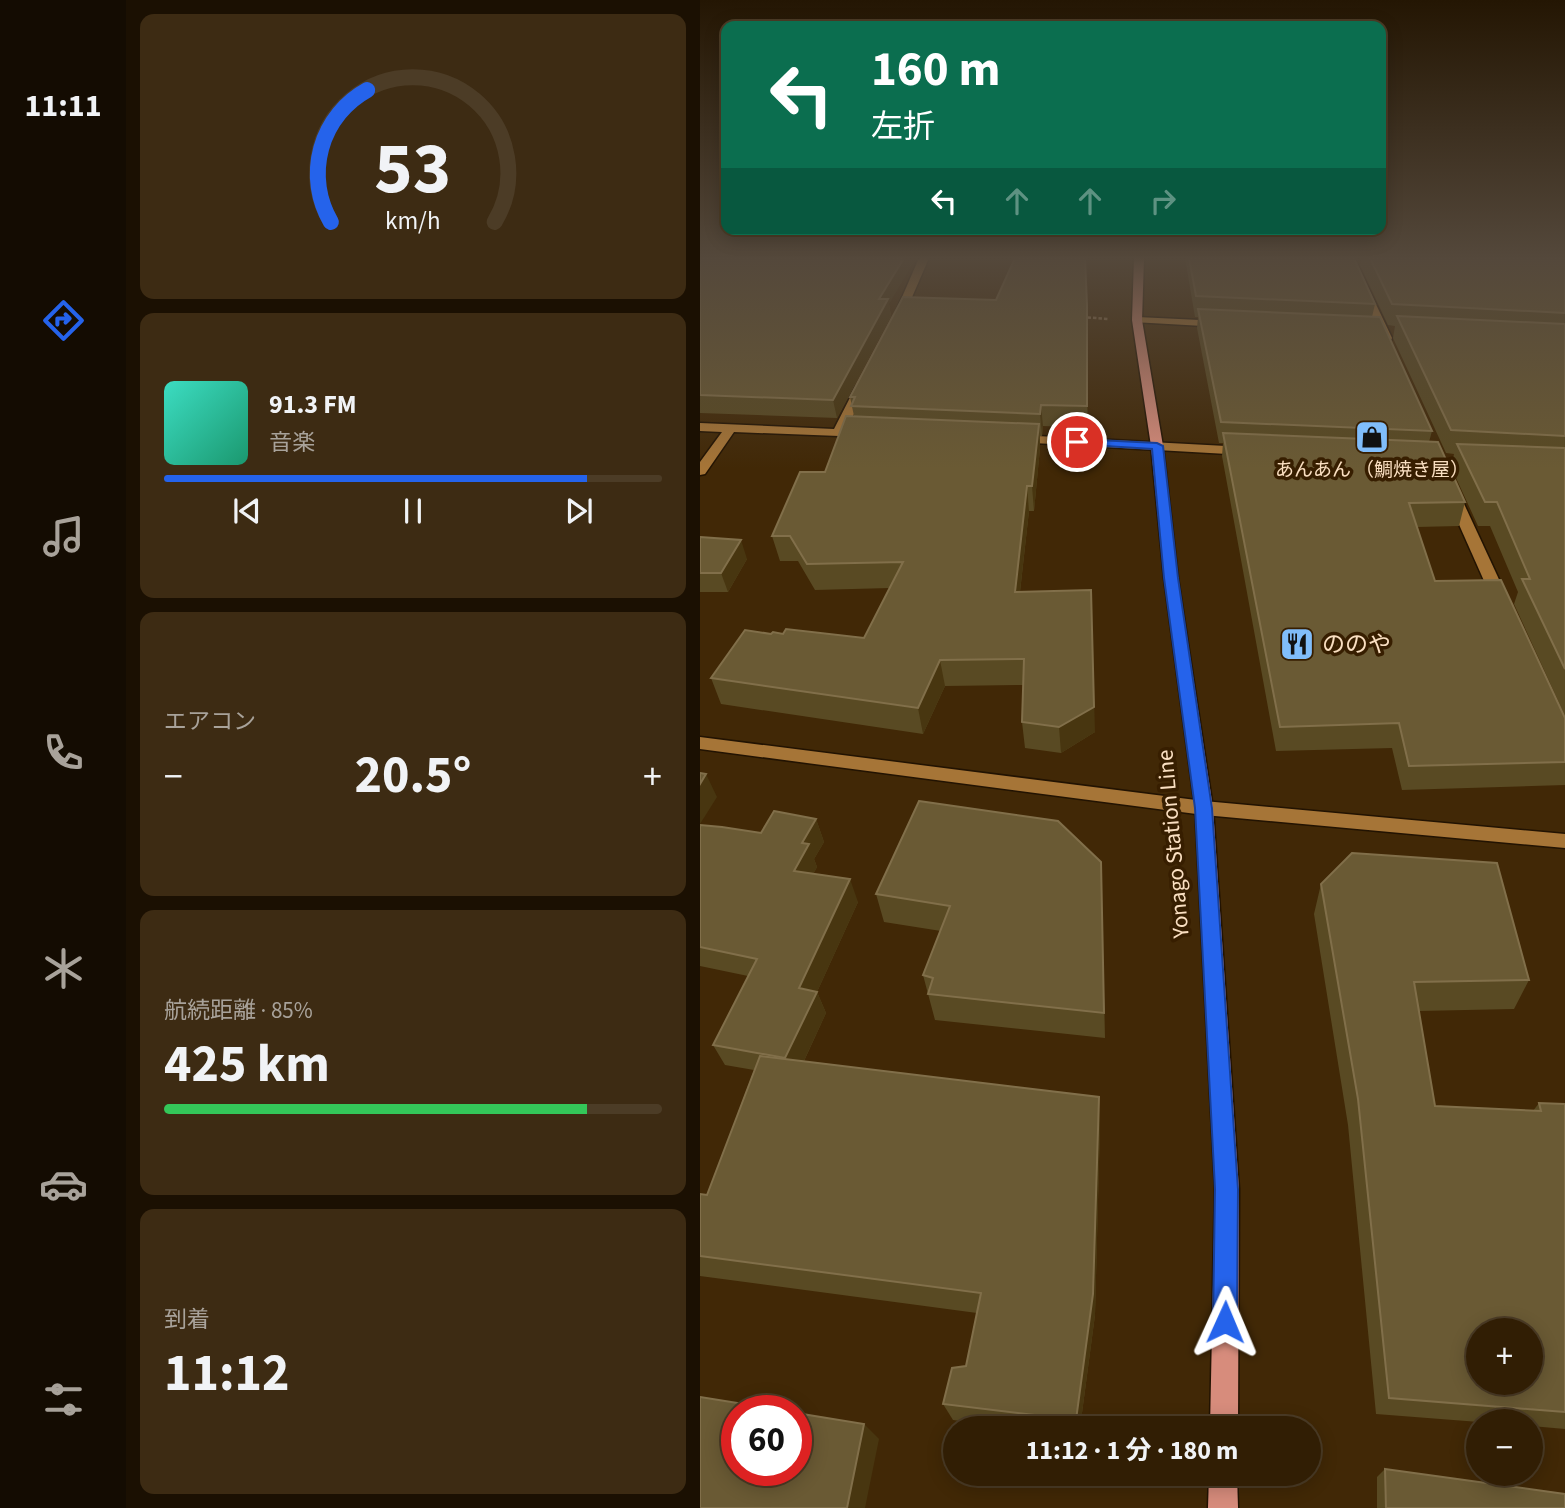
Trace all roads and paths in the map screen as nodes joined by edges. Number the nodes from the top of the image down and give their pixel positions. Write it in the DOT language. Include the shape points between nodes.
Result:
graph roads {
  1 [pos="1138,328"];
  2 [pos="1383,328"];
  3 [pos="1393,354"];
  4 [pos="868,376"];
  5 [pos="700,427"];
  6 [pos="731,428"];
  7 [pos="838,433"];
  8 [pos="879,434"];
  9 [pos="1001,439"];
  10 [pos="1157,446"];
  11 [pos="1264,452"];
  12 [pos="700,471"];
  13 [pos="1448,484"];
  14 [pos="1510,619"];
  15 [pos="700,743"];
  16 [pos="1204,808"];
  17 [pos="1565,841"];
  18 [pos="1224,1416"];
  19 [pos="1223,1486"];
  20 [pos="1223,1508"];
  1 -- 10 [label="main road, Yonago Station Line"];
  2 -- 3 [label="street"];
  4 -- 7 [label="street"];
  5 -- 6 [label="street"];
  6 -- 7 [label="street"];
  6 -- 12 [label="street"];
  7 -- 8 [label="street"];
  9 -- 10 [label="street"];
  10 -- 11 [label="street"];
  10 -- 16 [label="main road, Yonago Station Line"];
  13 -- 14 [label="street"];
  15 -- 16 [label="street"];
  16 -- 17 [label="street"];
  16 -- 18 [label="main road, Yonago Station Line" via="1227,1189"];
  19 -- 20 [label="main road"];
}
